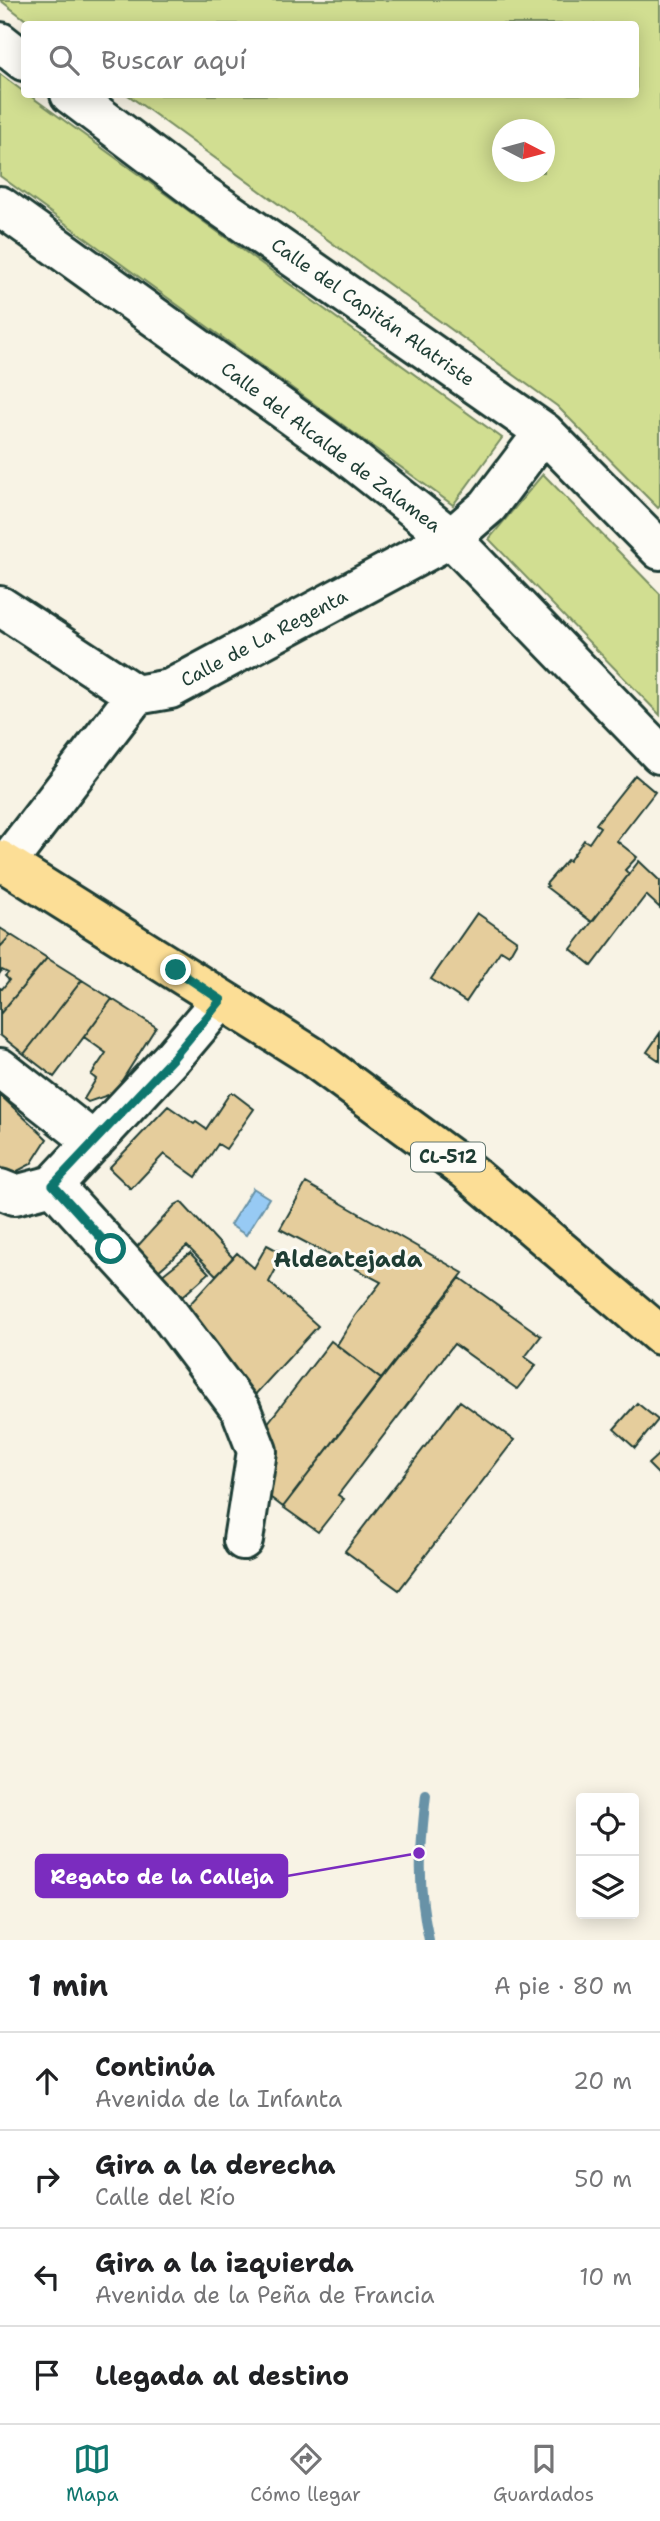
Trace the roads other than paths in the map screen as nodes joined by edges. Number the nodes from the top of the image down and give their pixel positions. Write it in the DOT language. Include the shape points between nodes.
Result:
graph roads {
  1 [pos="0,42"];
  2 [pos="21,59"];
  3 [pos="75,98"];
  4 [pos="0,206"];
  5 [pos="544,432"];
  6 [pos="451,538"];
  7 [pos="660,550"];
  8 [pos="0,606"];
  9 [pos="136,695"];
  10 [pos="660,754"];
  11 [pos="3,862"];
  12 [pos="221,1000"];
  13 [pos="0,1068"];
  14 [pos="94,1142"];
  15 [pos="53,1185"];
  16 [pos="0,1189"];
  17 [pos="657,1324"];
  18 [pos="243,1540"];
  1 -- 2 [label="street"];
  3 -- 5 [label="street, Calle del Capitán Alatriste" via="201,193"];
  4 -- 6 [label="street, Calle del Alcalde de Zalamea" via="344,453"];
  5 -- 6 [label="street, Calle de La Regenta" via="488,506"];
  5 -- 7 [label="street, Calle del Capitán Alatriste"];
  6 -- 9 [label="street, Calle de La Regenta" via="170,688"];
  6 -- 10 [label="street, Calle del Alcalde de Zalamea"];
  8 -- 9 [label="street"];
  9 -- 11 [label="street"];
  11 -- 12 [label="main road, CL-512"];
  12 -- 14 [label="street"];
  12 -- 17 [label="main road, CL-512" via="310,1055 466,1170"];
  13 -- 14 [label="street"];
  14 -- 15 [label="street"];
  15 -- 16 [label="street" via="15,1195"];
  15 -- 18 [label="street" via="159,1301 241,1410 257,1451"];
}
